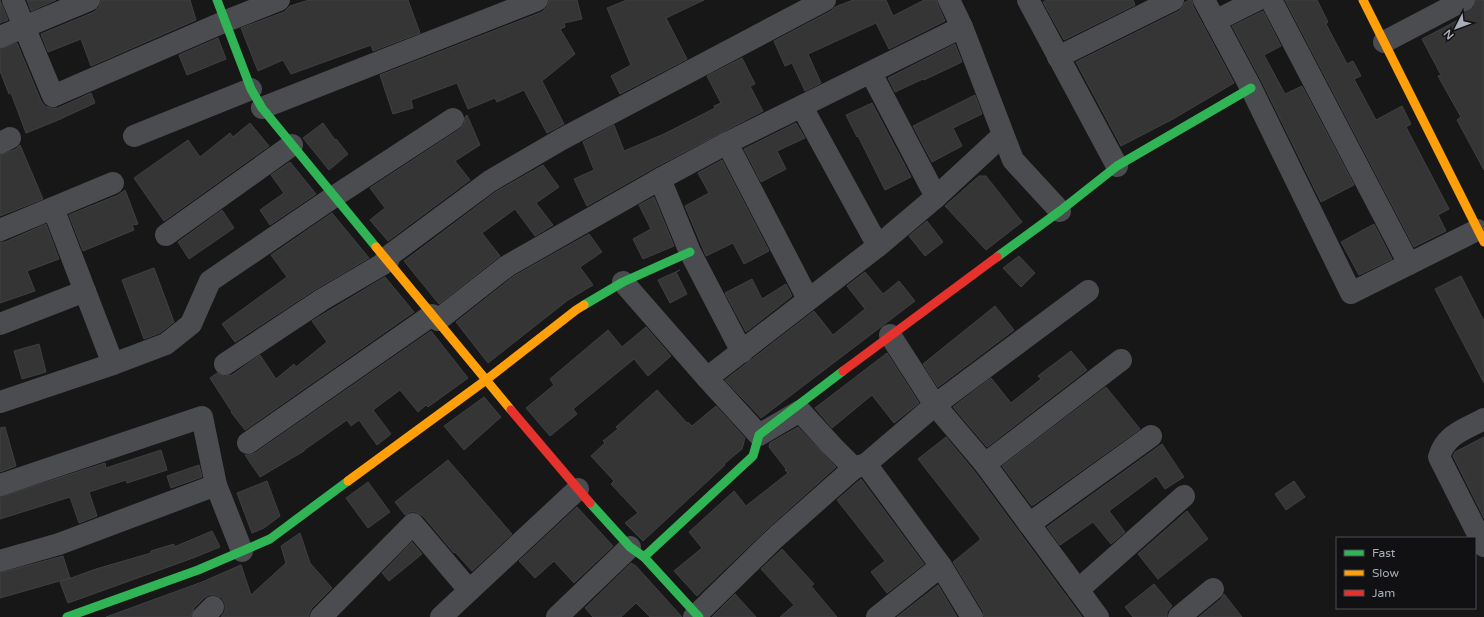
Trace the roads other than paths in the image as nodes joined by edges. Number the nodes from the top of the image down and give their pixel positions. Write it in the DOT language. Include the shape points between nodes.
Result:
graph roads {
  1 [pos="13,0"];
  2 [pos="89,0"];
  3 [pos="217,0"];
  4 [pos="279,0"];
  5 [pos="537,0"];
  6 [pos="825,0"];
  7 [pos="949,0"];
  8 [pos="1028,0"];
  9 [pos="1174,0"];
  10 [pos="1204,0"];
  11 [pos="1257,0"];
  12 [pos="1271,0"];
  13 [pos="1363,0"];
  14 [pos="1464,0"];
  15 [pos="1435,7"];
  16 [pos="226,21"];
  17 [pos="1215,21"];
  18 [pos="23,26"];
  19 [pos="962,27"];
  20 [pos="0,37"];
  21 [pos="1384,42"];
  22 [pos="1058,57"];
  23 [pos="871,72"];
  24 [pos="1251,88"];
  25 [pos="251,89"];
  26 [pos="802,107"];
  27 [pos="262,108"];
  28 [pos="453,119"];
  29 [pos="1003,135"];
  30 [pos="134,136"];
  31 [pos="727,144"];
  32 [pos="292,145"];
  33 [pos="1117,166"];
  34 [pos="660,178"];
  35 [pos="113,183"];
  36 [pos="335,196"];
  37 [pos="936,197"];
  38 [pos="52,208"];
  39 [pos="1060,211"];
  40 [pos="0,230"];
  41 [pos="166,235"];
  42 [pos="1481,236"];
  43 [pos="878,246"];
  44 [pos="690,252"];
  45 [pos="387,260"];
  46 [pos="1409,264"];
  47 [pos="623,282"];
  48 [pos="1088,291"];
  49 [pos="85,292"];
  50 [pos="808,299"];
  51 [pos="435,318"];
  52 [pos="0,324"];
  53 [pos="890,335"];
  54 [pos="742,352"];
  55 [pos="1121,360"];
  56 [pos="113,364"];
  57 [pos="225,364"];
  58 [pos="707,378"];
  59 [pos="486,380"];
  60 [pos="0,402"];
  61 [pos="935,405"];
  62 [pos="1484,419"];
  63 [pos="759,436"];
  64 [pos="1151,436"];
  65 [pos="248,443"];
  66 [pos="985,464"];
  67 [pos="860,466"];
  68 [pos="216,484"];
  69 [pos="0,485"];
  70 [pos="578,489"];
  71 [pos="1184,496"];
  72 [pos="1029,524"];
  73 [pos="1484,546"];
  74 [pos="242,551"];
  75 [pos="637,552"];
  76 [pos="0,561"];
  77 [pos="941,566"];
  78 [pos="1213,589"];
  79 [pos="469,590"];
  80 [pos="1078,590"];
  81 [pos="697,616"];
  82 [pos="67,617"];
  83 [pos="321,617"];
  84 [pos="441,617"];
  85 [pos="557,617"];
  86 [pos="877,617"];
  87 [pos="972,617"];
  88 [pos="1098,617"];
  89 [pos="1179,617"];
  1 -- 18 [label="street"];
  2 -- 18 [label="street"];
  3 -- 16 [label="street"];
  4 -- 16 [label="street"];
  5 -- 27 [label="street"];
  6 -- 45 [label="street" via="562,139 490,181"];
  7 -- 19 [label="street"];
  8 -- 22 [label="street"];
  9 -- 22 [label="street"];
  10 -- 17 [label="street"];
  11 -- 17 [label="street"];
  12 -- 46 [label="street"];
  13 -- 21 [label="street"];
  14 -- 15 [label="street"];
  15 -- 21 [label="street"];
  16 -- 18 [label="street" via="53,96"];
  16 -- 25 [label="street"];
  17 -- 24 [label="street"];
  18 -- 20 [label="street"];
  19 -- 23 [label="street"];
  19 -- 29 [label="street"];
  21 -- 42 [label="street"];
  22 -- 33 [label="street"];
  23 -- 26 [label="street"];
  23 -- 37 [label="street"];
  24 -- 33 [label="street"];
  24 -- 46 [label="street" via="1351,293"];
  25 -- 27 [label="street"];
  25 -- 30 [label="street"];
  26 -- 31 [label="street"];
  26 -- 43 [label="street"];
  27 -- 32 [label="street"];
  28 -- 36 [label="street"];
  29 -- 37 [label="street"];
  29 -- 39 [label="street" via="1013,160"];
  31 -- 34 [label="street"];
  31 -- 50 [label="street"];
  32 -- 36 [label="street"];
  32 -- 41 [label="street"];
  33 -- 39 [label="street"];
  34 -- 44 [label="street"];
  34 -- 51 [label="street" via="507,266"];
  35 -- 38 [label="street"];
  36 -- 45 [label="street"];
  36 -- 56 [label="street" via="210,282 191,324 166,344"];
  37 -- 43 [label="street"];
  38 -- 40 [label="street"];
  38 -- 49 [label="street"];
  39 -- 53 [label="street"];
  42 -- 46 [label="street"];
  43 -- 50 [label="street"];
  44 -- 47 [label="street"];
  44 -- 54 [label="street"];
  45 -- 51 [label="street"];
  45 -- 57 [label="street"];
  47 -- 58 [label="street"];
  47 -- 59 [label="street" via="576,310"];
  48 -- 61 [label="street"];
  49 -- 52 [label="street"];
  49 -- 56 [label="street"];
  50 -- 54 [label="street"];
  51 -- 59 [label="street"];
  51 -- 65 [label="street"];
  53 -- 61 [label="street"];
  53 -- 63 [label="street"];
  54 -- 58 [label="street"];
  55 -- 66 [label="street"];
  56 -- 60 [label="street"];
  58 -- 63 [label="street"];
  59 -- 70 [label="street"];
  59 -- 74 [label="street" via="270,539"];
  61 -- 66 [label="street"];
  61 -- 67 [label="street"];
  62 -- 73 [label="street" via="1450,437 1442,447 1439,457"];
  63 -- 67 [label="street" via="800,411 832,446"];
  63 -- 75 [label="street" via="753,456"];
  64 -- 72 [label="street"];
  66 -- 72 [label="street"];
  67 -- 77 [label="street"];
  67 -- 81 [label="street" via="775,538"];
  68 -- 69 [label="street" via="202,417"];
  68 -- 74 [label="street"];
  68 -- 76 [label="street" via="59,544"];
  70 -- 75 [label="street"];
  70 -- 79 [label="street"];
  71 -- 80 [label="street"];
  72 -- 80 [label="street"];
  74 -- 82 [label="street" via="198,570"];
  75 -- 81 [label="street"];
  75 -- 85 [label="street"];
  77 -- 86 [label="street"];
  77 -- 87 [label="street"];
  78 -- 89 [label="street"];
  79 -- 83 [label="street" via="413,524"];
  79 -- 84 [label="street"];
  80 -- 88 [label="street"];
}
